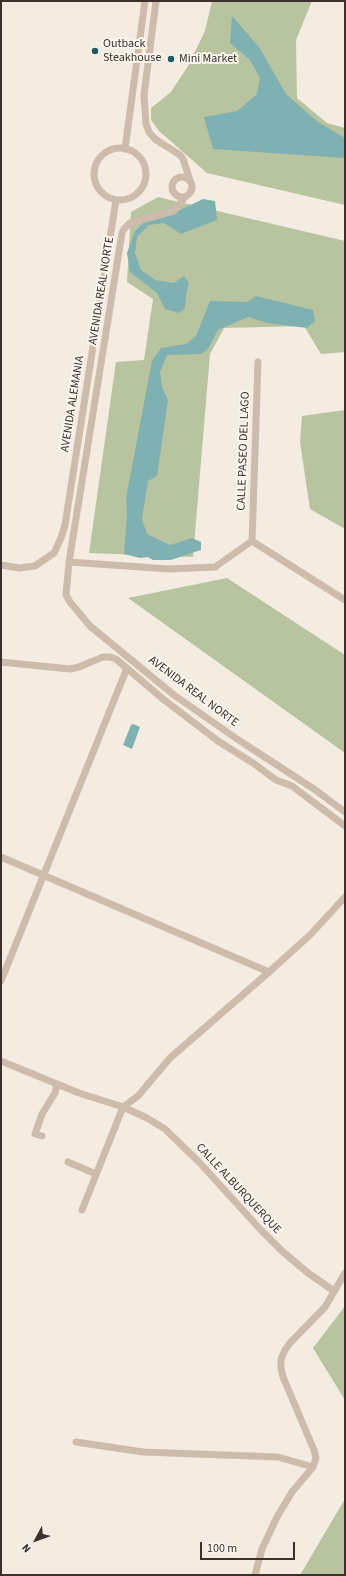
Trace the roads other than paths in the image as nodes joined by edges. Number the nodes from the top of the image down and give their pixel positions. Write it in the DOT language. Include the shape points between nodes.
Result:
graph roads {
  1 [pos="145,1"];
  2 [pos="156,1"];
  3 [pos="125,149"];
  4 [pos="187,168"];
  5 [pos="181,177"];
  6 [pos="190,180"];
  7 [pos="177,196"];
  8 [pos="185,197"];
  9 [pos="116,200"];
  10 [pos="180,205"];
  11 [pos="258,362"];
  12 [pos="252,541"];
  13 [pos="69,562"];
  14 [pos="1,565"];
  15 [pos="345,600"];
  16 [pos="1,662"];
  17 [pos="127,668"];
  18 [pos="345,812"];
  19 [pos="345,826"];
  20 [pos="1,857"];
  21 [pos="44,876"];
  22 [pos="345,898"];
  23 [pos="269,972"];
  24 [pos="1,982"];
  25 [pos="1,1061"];
  26 [pos="57,1084"];
  27 [pos="124,1108"];
  28 [pos="42,1136"];
  29 [pos="68,1162"];
  30 [pos="96,1174"];
  31 [pos="82,1210"];
  32 [pos="345,1273"];
  33 [pos="334,1291"];
  34 [pos="76,1442"];
  35 [pos="313,1467"];
  36 [pos="255,1575"];
  1 -- 3 [label="street"];
  2 -- 4 [label="street" via="144,95 146,124 155,139 180,155"];
  3 -- 9 [label="street" via="138,156 145,168 146,176 136,195"];
  3 -- 9 [label="street" via="104,154 95,167 94,175 98,189"];
  4 -- 5 [label="street"];
  4 -- 6 [label="street"];
  5 -- 6 [label="street"];
  5 -- 7 [label="street" via="174,181 173,185 173,192"];
  6 -- 8 [label="street" via="192,190"];
  7 -- 8 [label="street"];
  7 -- 10 [label="street"];
  8 -- 10 [label="street"];
  9 -- 14 [label="street, AVENIDA ALEMANIA" via="62,538 54,553 35,566 19,568"];
  10 -- 13 [label="street, AVENIDA REAL NORTE" via="171,212 130,222 122,233"];
  11 -- 12 [label="street, CALLE PASEO DEL LAGO"];
  12 -- 13 [label="street" via="215,566 169,569"];
  12 -- 15 [label="street"];
  13 -- 18 [label="street, AVENIDA REAL NORTE" via="66,595 90,626 174,695"];
  16 -- 17 [label="street" via="70,669 103,657 110,657"];
  17 -- 19 [label="street" via="218,741 276,780 292,786"];
  17 -- 21 [label="street"];
  20 -- 21 [label="street"];
  21 -- 23 [label="street"];
  21 -- 24 [label="street"];
  22 -- 23 [label="street" via="310,935"];
  23 -- 27 [label="street" via="170,1058 138,1096"];
  25 -- 26 [label="street, CALLE ALBURQUERQUE"];
  26 -- 27 [label="street, CALLE ALBURQUERQUE"];
  26 -- 28 [label="street" via="35,1134"];
  27 -- 30 [label="street"];
  27 -- 33 [label="street, CALLE ALBURQUERQUE" via="165,1129 282,1251"];
  29 -- 30 [label="street"];
  30 -- 31 [label="street"];
  32 -- 33 [label="street"];
  33 -- 35 [label="street" via="325,1307 290,1343 281,1359 283,1377 314,1450 316,1458"];
  34 -- 35 [label="street" via="143,1452 278,1457"];
  35 -- 36 [label="street" via="292,1492 277,1517 262,1549"];
}
